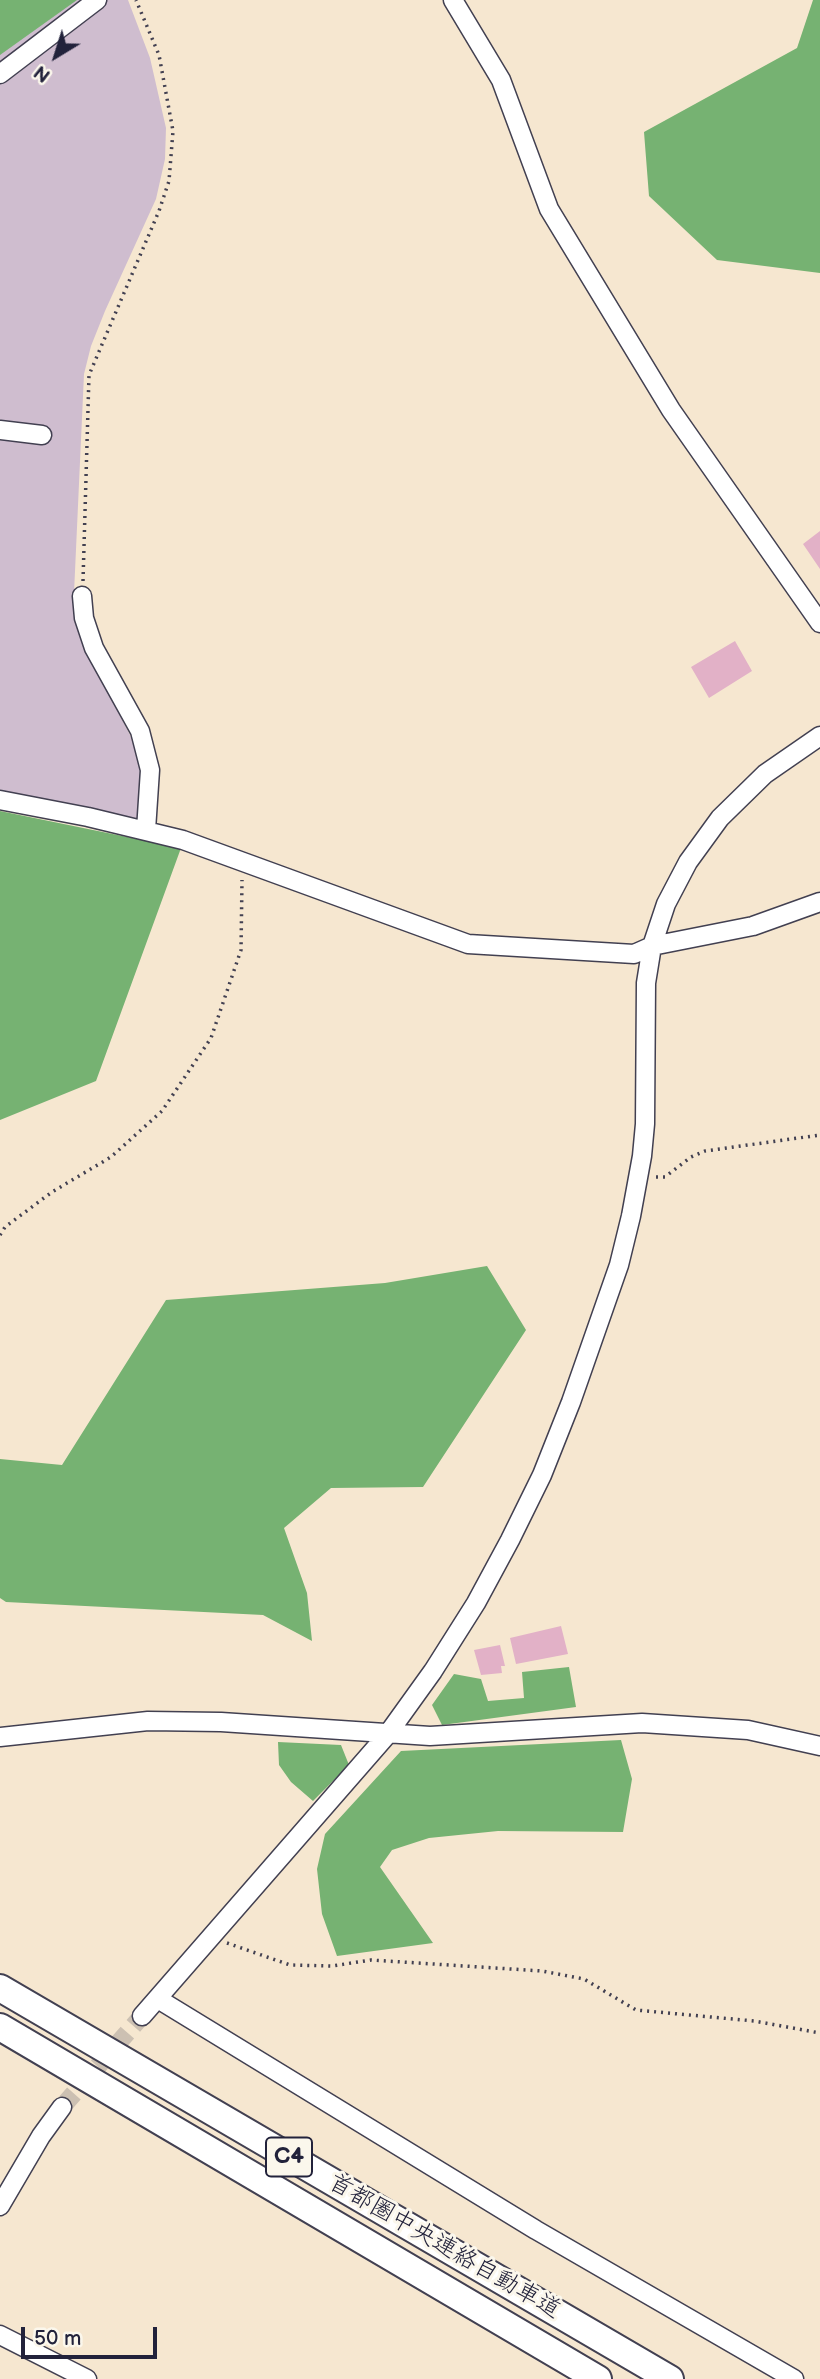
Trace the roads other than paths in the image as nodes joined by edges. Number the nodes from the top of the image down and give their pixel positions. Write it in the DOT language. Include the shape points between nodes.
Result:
graph roads {
  1 [pos="97,0"];
  2 [pos="453,0"];
  3 [pos="0,74"];
  4 [pos="0,430"];
  5 [pos="42,435"];
  6 [pos="82,596"];
  7 [pos="820,623"];
  8 [pos="820,736"];
  9 [pos="0,800"];
  10 [pos="146,830"];
  11 [pos="820,902"];
  12 [pos="652,947"];
  13 [pos="387,1735"];
  14 [pos="0,1737"];
  15 [pos="820,1746"];
  16 [pos="0,1988"];
  17 [pos="158,1999"];
  18 [pos="142,2017"];
  19 [pos="0,2027"];
  20 [pos="62,2107"];
  21 [pos="0,2206"];
  22 [pos="0,2335"];
  23 [pos="87,2379"];
  24 [pos="598,2379"];
  25 [pos="670,2379"];
  26 [pos="794,2379"];
  1 -- 3 [label="street"];
  2 -- 7 [label="street" via="501,79 549,208 671,410"];
  4 -- 5 [label="street"];
  6 -- 10 [label="street" via="94,648 140,731 150,769"];
  8 -- 12 [label="street" via="765,774 720,818 676,884"];
  9 -- 10 [label="street"];
  10 -- 12 [label="street" via="468,944 634,954"];
  11 -- 12 [label="street" via="753,926"];
  12 -- 13 [label="street" via="644,1005 645,1124 618,1265 541,1475 476,1603"];
  13 -- 14 [label="street" via="148,1721"];
  13 -- 15 [label="street" via="430,1737 642,1723 748,1730"];
  13 -- 17 [label="street"];
  16 -- 25 [label="highway, 首都圏中央連絡自動車道 / C4"];
  17 -- 18 [label="street"];
  17 -- 26 [label="street" via="536,2230"];
  19 -- 24 [label="highway, 首都圏中央連絡自動車道 / C4"];
  20 -- 21 [label="street"];
  22 -- 23 [label="street"];
}
